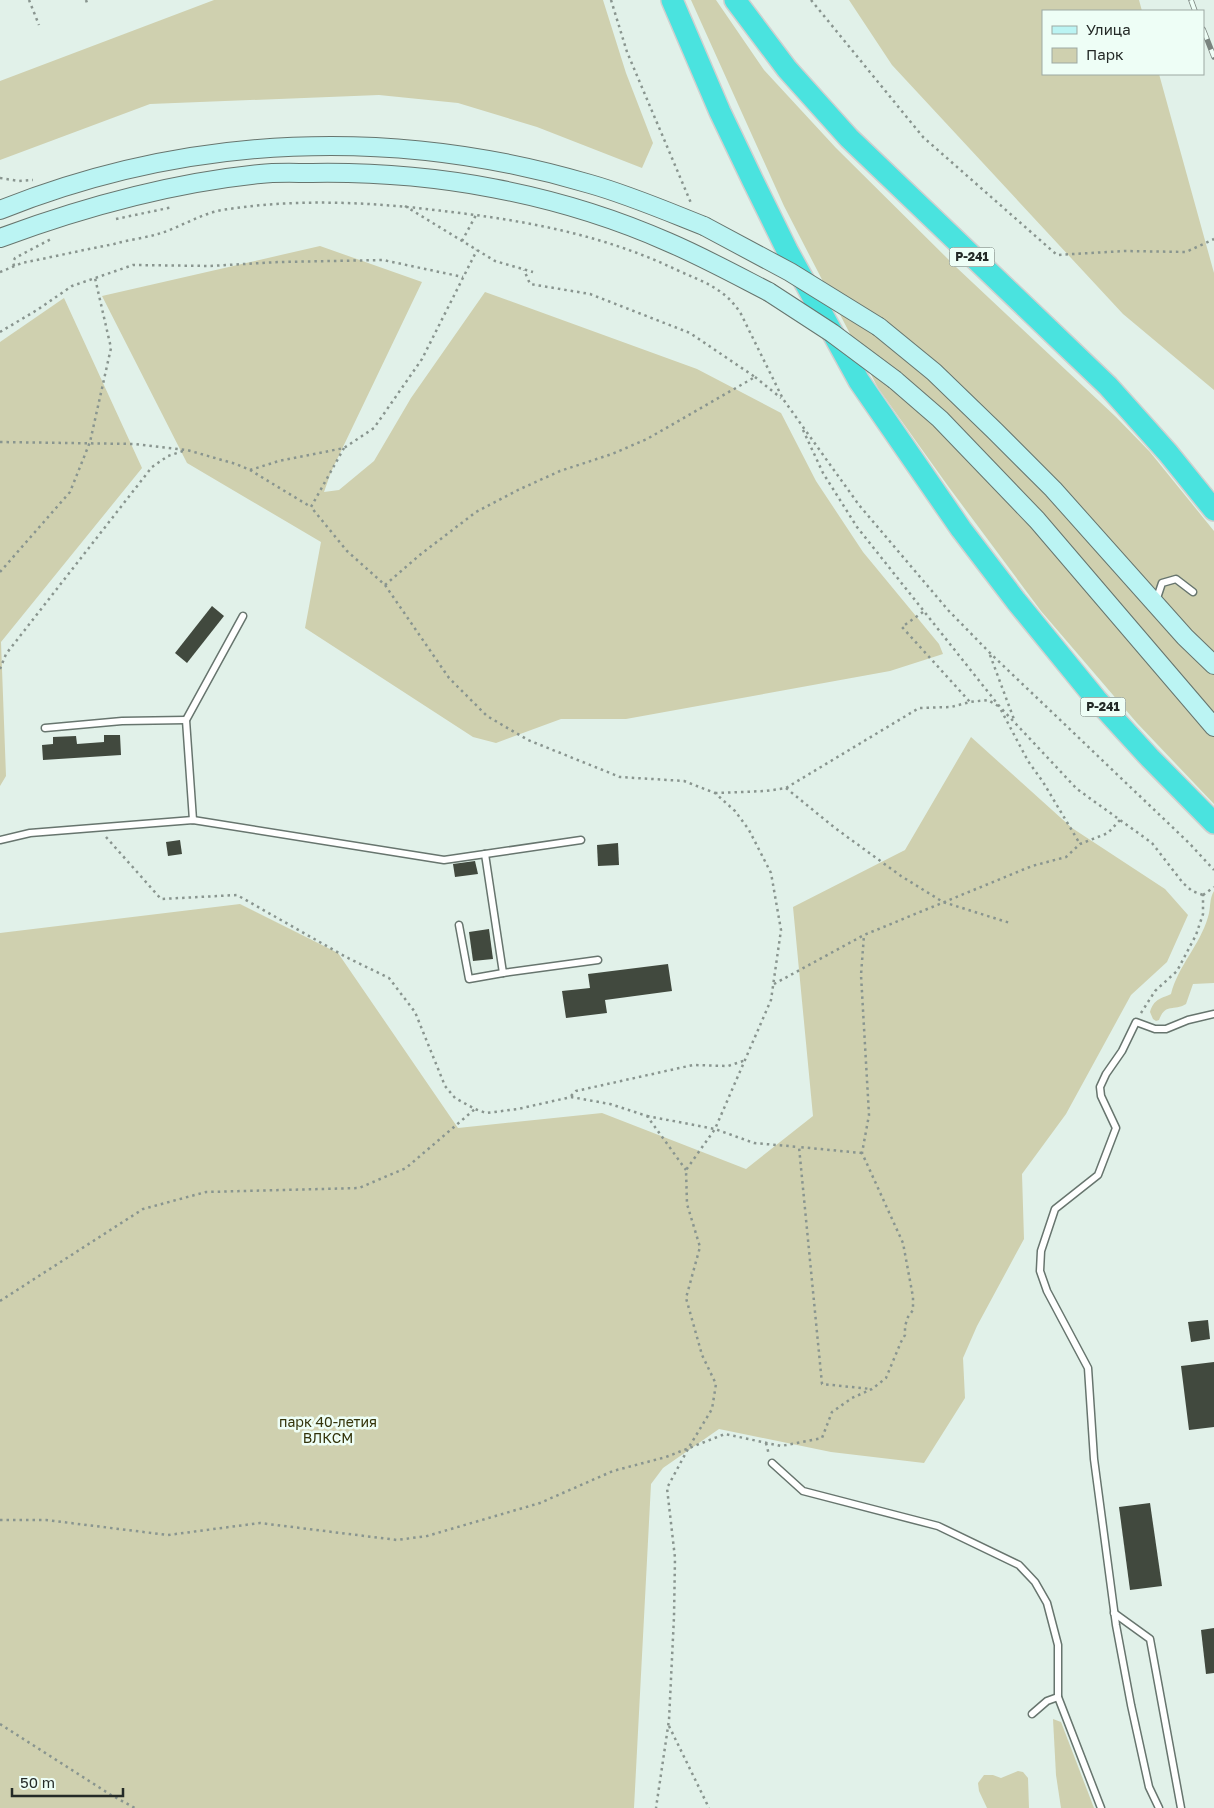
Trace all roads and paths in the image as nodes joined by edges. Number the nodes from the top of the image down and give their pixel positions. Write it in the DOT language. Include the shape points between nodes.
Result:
graph roads {
  1 [pos="29,0"];
  2 [pos="611,0"];
  3 [pos="672,0"];
  4 [pos="734,0"];
  5 [pos="811,0"];
  6 [pos="39,25"];
  7 [pos="0,178"];
  8 [pos="34,180"];
  9 [pos="404,206"];
  10 [pos="173,207"];
  11 [pos="0,210"];
  12 [pos="694,210"];
  13 [pos="476,215"];
  14 [pos="107,221"];
  15 [pos="3,235"];
  16 [pos="54,237"];
  17 [pos="1214,239"];
  18 [pos="462,241"];
  19 [pos="477,250"];
  20 [pos="14,266"];
  21 [pos="524,270"];
  22 [pos="0,272"];
  23 [pos="532,272"];
  24 [pos="463,277"];
  25 [pos="95,278"];
  26 [pos="0,332"];
  27 [pos="755,377"];
  28 [pos="783,399"];
  29 [pos="801,425"];
  30 [pos="0,442"];
  31 [pos="90,442"];
  32 [pos="344,448"];
  33 [pos="187,450"];
  34 [pos="250,470"];
  35 [pos="311,507"];
  36 [pos="1214,510"];
  37 [pos="0,572"];
  38 [pos="385,585"];
  39 [pos="1193,592"];
  40 [pos="1156,602"];
  41 [pos="923,612"];
  42 [pos="243,616"];
  43 [pos="990,653"];
  44 [pos="1214,665"];
  45 [pos="0,669"];
  46 [pos="970,702"];
  47 [pos="1000,707"];
  48 [pos="186,720"];
  49 [pos="1016,724"];
  50 [pos="1214,727"];
  51 [pos="45,728"];
  52 [pos="786,788"];
  53 [pos="714,793"];
  54 [pos="193,820"];
  55 [pos="1120,820"];
  56 [pos="1214,822"];
  57 [pos="98,828"];
  58 [pos="0,840"];
  59 [pos="581,840"];
  60 [pos="1080,844"];
  61 [pos="485,854"];
  62 [pos="1214,870"];
  63 [pos="1214,887"];
  64 [pos="1204,895"];
  65 [pos="943,902"];
  66 [pos="1010,923"];
  67 [pos="459,925"];
  68 [pos="864,935"];
  69 [pos="598,960"];
  70 [pos="504,973"];
  71 [pos="773,984"];
  72 [pos="1214,1014"];
  73 [pos="1136,1022"];
  74 [pos="746,1060"];
  75 [pos="571,1097"];
  76 [pos="475,1109"];
  77 [pos="647,1116"];
  78 [pos="714,1130"];
  79 [pos="799,1147"];
  80 [pos="862,1153"];
  81 [pos="686,1170"];
  82 [pos="0,1301"];
  83 [pos="872,1389"];
  84 [pos="689,1447"];
  85 [pos="772,1464"];
  86 [pos="0,1520"];
  87 [pos="1114,1613"];
  88 [pos="1058,1697"];
  89 [pos="1032,1714"];
  90 [pos="0,1724"];
  91 [pos="668,1725"];
  92 [pos="135,1808"];
  93 [pos="656,1808"];
  94 [pos="709,1808"];
  95 [pos="1101,1808"];
  96 [pos="1159,1808"];
  97 [pos="1181,1808"];
  1 -- 6 [label="path"];
  2 -- 12 [label="path" via="627,52"];
  3 -- 56 [label="highway, Р-241" via="753,181 859,381 961,529 1016,601 1096,699"];
  4 -- 36 [label="highway, Р-241" via="787,69 849,138 1108,386"];
  5 -- 17 [label="path" via="923,137 1057,255 1125,250 1186,252"];
  7 -- 8 [label="path"];
  9 -- 13 [label="path"];
  9 -- 18 [label="path"];
  9 -- 20 [label="path" via="287,203 219,211 158,234"];
  10 -- 14 [label="path"];
  11 -- 40 [label="main road, bridge" via="94,177 169,160 241,150 322,145 404,148 494,161 590,184 650,204 704,226 790,272 879,327 934,372 995,430"];
  13 -- 18 [label="path"];
  13 -- 28 [label="path" via="551,227 602,241 662,263 717,289 733,302 741,314"];
  15 -- 50 [label="main road, bridge" via="132,195 199,182 262,174 336,172 456,181 523,194 596,215 668,242 769,292 832,332 895,380 947,426 1036,520"];
  16 -- 20 [label="path" via="15,258"];
  18 -- 19 [label="path"];
  19 -- 21 [label="path" via="495,262"];
  19 -- 24 [label="path"];
  20 -- 22 [label="path"];
  21 -- 23 [label="path"];
  21 -- 27 [label="path" via="530,284 590,294 690,334"];
  24 -- 25 [label="path" via="383,260 210,266 133,265"];
  24 -- 32 [label="path" via="422,359 374,428"];
  25 -- 26 [label="path" via="72,286"];
  25 -- 31 [label="path" via="111,348"];
  27 -- 28 [label="path"];
  27 -- 38 [label="path" via="647,439 560,471 476,512"];
  28 -- 29 [label="path"];
  29 -- 41 [label="path" via="823,473 858,527"];
  29 -- 43 [label="path" via="860,505 948,610"];
  30 -- 31 [label="path"];
  31 -- 33 [label="path"];
  31 -- 37 [label="path" via="70,492"];
  32 -- 34 [label="path"];
  32 -- 35 [label="path"];
  33 -- 34 [label="path"];
  33 -- 45 [label="path" via="168,456 152,467 6,654"];
  34 -- 35 [label="path"];
  35 -- 38 [label="path" via="347,551"];
  38 -- 53 [label="path" via="449,678 487,716 528,740 620,777 684,781"];
  39 -- 40 [label="lane" via="1176,580 1162,583"];
  40 -- 44 [label="main road"];
  41 -- 46 [label="path" via="902,627"];
  41 -- 47 [label="path"];
  42 -- 48 [label="lane"];
  43 -- 49 [label="path"];
  43 -- 62 [label="path"];
  46 -- 47 [label="path" via="988,700"];
  46 -- 52 [label="path" via="919,708"];
  47 -- 49 [label="path"];
  47 -- 60 [label="path" via="1028,762"];
  48 -- 51 [label="lane" via="122,720"];
  48 -- 54 [label="lane"];
  49 -- 55 [label="path" via="1077,789"];
  52 -- 53 [label="path"];
  52 -- 65 [label="path" via="901,876"];
  53 -- 71 [label="path" via="749,830 771,873 781,930"];
  54 -- 57 [label="lane"];
  54 -- 61 [label="lane" via="444,860"];
  55 -- 60 [label="path" via="1108,833"];
  55 -- 64 [label="path" via="1152,844 1183,883"];
  57 -- 58 [label="lane" via="30,833"];
  57 -- 76 [label="path" via="161,899 237,895 389,978 415,1012 445,1086 456,1098"];
  59 -- 61 [label="lane"];
  60 -- 65 [label="path" via="1066,857 1032,866"];
  61 -- 70 [label="lane"];
  63 -- 64 [label="path"];
  64 -- 73 [label="path" via="1203,914 1196,935 1177,971 1154,991"];
  65 -- 66 [label="path"];
  65 -- 68 [label="path"];
  67 -- 70 [label="lane" via="469,979"];
  68 -- 71 [label="path"];
  68 -- 80 [label="path" via="861,975 868,1115"];
  69 -- 70 [label="lane"];
  71 -- 74 [label="path" via="771,1000"];
  72 -- 73 [label="lane" via="1166,1029"];
  73 -- 87 [label="lane" via="1100,1088 1116,1128 1098,1175 1055,1209 1041,1251 1040,1271 1047,1291 1088,1368 1094,1460"];
  74 -- 75 [label="path" via="728,1066 693,1065 576,1091"];
  74 -- 78 [label="path"];
  75 -- 76 [label="path" via="518,1109 486,1113"];
  75 -- 77 [label="path" via="610,1104"];
  76 -- 82 [label="path" via="406,1168 359,1188 206,1192 143,1209"];
  77 -- 78 [label="path"];
  77 -- 81 [label="path"];
  78 -- 79 [label="path" via="754,1144"];
  78 -- 81 [label="path"];
  79 -- 80 [label="path"];
  79 -- 83 [label="path" via="822,1384"];
  80 -- 83 [label="path" via="903,1243 913,1297 913,1310 908,1316 905,1336 886,1378"];
  81 -- 84 [label="path" via="686,1204 700,1247 686,1298 702,1355 716,1384 712,1410"];
  83 -- 84 [label="path" via="832,1412 822,1438 781,1446 725,1434"];
  84 -- 86 [label="path" via="666,1457 613,1471 540,1503 427,1536 397,1540 260,1523 168,1535 46,1520"];
  84 -- 91 [label="path" via="667,1488 675,1558"];
  85 -- 88 [label="lane" via="803,1491 938,1526 1019,1565 1035,1582 1047,1603 1058,1645"];
  87 -- 96 [label="lane" via="1149,1787"];
  87 -- 97 [label="lane" via="1150,1639"];
  88 -- 89 [label="lane" via="1047,1701"];
  88 -- 95 [label="lane"];
  90 -- 92 [label="path"];
  91 -- 93 [label="path"];
  91 -- 94 [label="path"];
}
